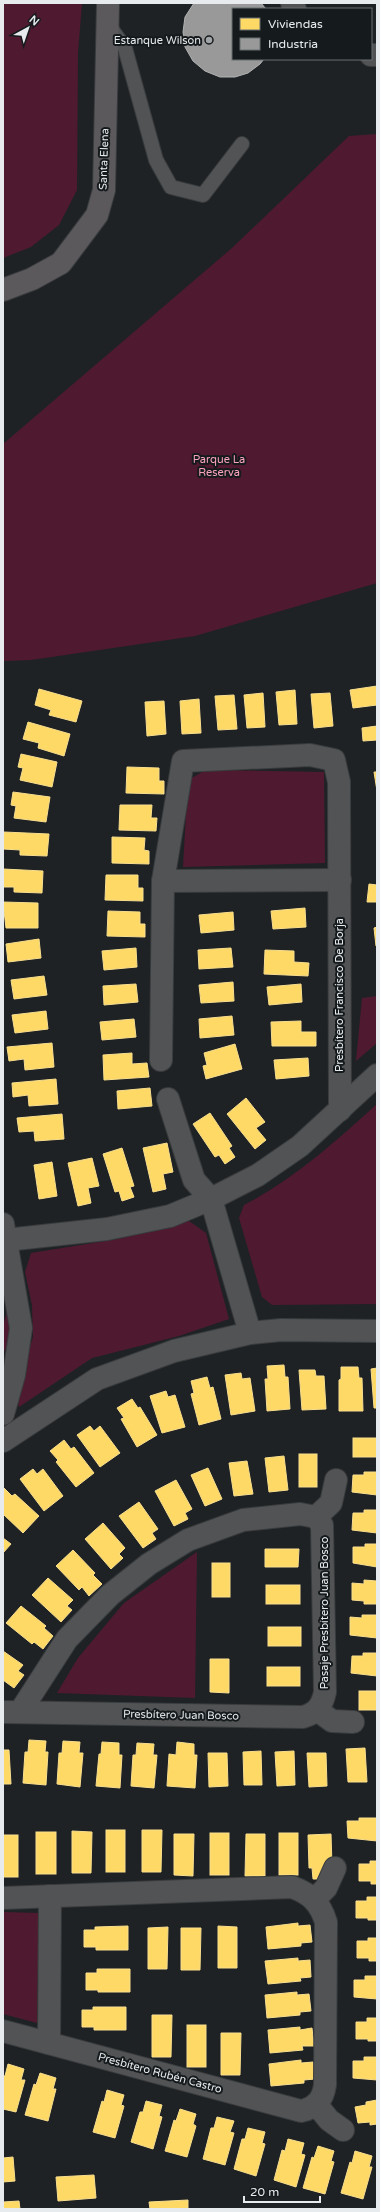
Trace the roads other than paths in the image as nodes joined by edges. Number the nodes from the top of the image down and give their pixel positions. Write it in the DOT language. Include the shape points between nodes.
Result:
graph roads {
  1 [pos="108,13"];
  2 [pos="242,144"];
  3 [pos="3,290"];
  4 [pos="340,880"];
  5 [pos="163,881"];
  6 [pos="161,1060"];
  7 [pos="377,1075"];
  8 [pos="168,1099"];
  9 [pos="340,1110"];
  10 [pos="211,1199"];
  11 [pos="4,1241"];
  12 [pos="377,1331"];
  13 [pos="250,1333"];
  14 [pos="9,1373"];
  15 [pos="3,1414"];
  16 [pos="3,1440"];
  17 [pos="336,1480"];
  18 [pos="316,1517"];
  19 [pos="317,1710"];
  20 [pos="11,1712"];
  21 [pos="353,1722"];
  22 [pos="335,1868"];
  23 [pos="50,1896"];
  24 [pos="3,1898"];
  25 [pos="315,1899"];
  26 [pos="3,2031"];
  27 [pos="49,2043"];
  28 [pos="316,2104"];
  29 [pos="343,2130"];
  1 -- 2 [label="lane" via="125,48 156,160 171,187 203,194"];
  1 -- 3 [label="street, Santa Elena" via="104,190 97,215 61,263 32,279"];
  4 -- 5 [label="street"];
  4 -- 5 [label="street, Presbítero Francisco De Borja" via="339,782 334,760 310,755 183,762"];
  4 -- 9 [label="street, Presbítero Francisco De Borja"];
  5 -- 6 [label="street"];
  7 -- 9 [label="street"];
  8 -- 10 [label="street" via="194,1180"];
  9 -- 10 [label="street" via="300,1146 258,1175"];
  10 -- 11 [label="street" via="170,1216 107,1229"];
  10 -- 13 [label="street"];
  11 -- 14 [label="street" via="21,1328"];
  12 -- 13 [label="street" via="281,1330"];
  13 -- 16 [label="street" via="174,1351 97,1379"];
  14 -- 15 [label="street"];
  17 -- 18 [label="street" via="332,1503"];
  18 -- 19 [label="street, Pasaje Presbítero Juan Bosco" via="323,1531 325,1692 323,1702"];
  18 -- 20 [label="street" via="300,1514 243,1520 188,1540 149,1564 110,1596 67,1639"];
  19 -- 20 [label="street, Presbítero Juan Bosco" via="312,1715 303,1717"];
  19 -- 21 [label="street" via="332,1721"];
  22 -- 25 [label="street" via="326,1888"];
  23 -- 24 [label="street"];
  23 -- 25 [label="street" via="292,1887"];
  23 -- 27 [label="street"];
  25 -- 28 [label="street" via="326,1922 325,2085 323,2096"];
  26 -- 27 [label="street, Presbítero Rubén Castro"];
  27 -- 28 [label="street, Presbítero Rubén Castro" via="301,2111 310,2110"];
  28 -- 29 [label="street" via="329,2120"];
}
